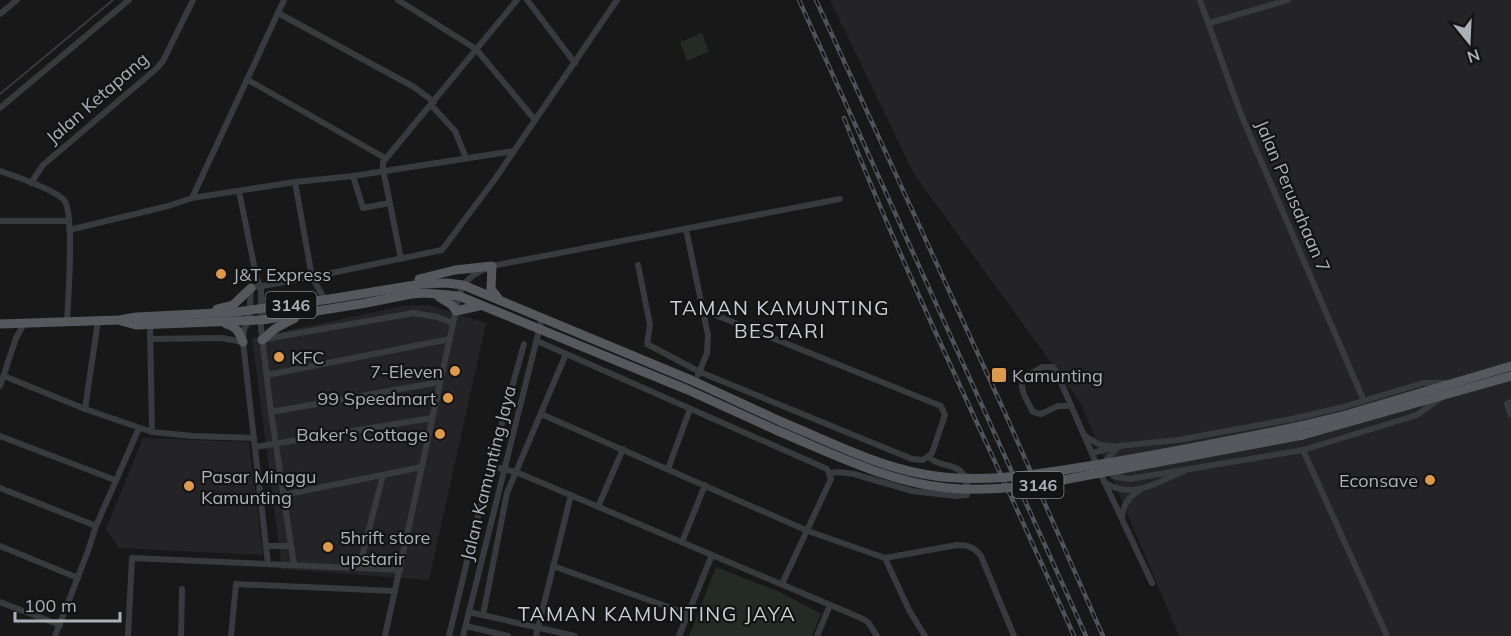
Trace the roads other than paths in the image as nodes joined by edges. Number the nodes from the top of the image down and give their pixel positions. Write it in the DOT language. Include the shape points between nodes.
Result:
graph roads {
  1 [pos="16,0"];
  2 [pos="129,0"];
  3 [pos="193,0"];
  4 [pos="285,0"];
  5 [pos="398,0"];
  6 [pos="517,0"];
  7 [pos="527,0"];
  8 [pos="1200,0"];
  9 [pos="1288,0"];
  10 [pos="613,2"];
  11 [pos="278,13"];
  12 [pos="0,14"];
  13 [pos="1209,23"];
  14 [pos="476,49"];
  15 [pos="575,63"];
  16 [pos="248,80"];
  17 [pos="432,103"];
  18 [pos="0,108"];
  19 [pos="535,120"];
  20 [pos="514,151"];
  21 [pos="385,158"];
  22 [pos="466,158"];
  23 [pos="0,171"];
  24 [pos="383,171"];
  25 [pos="353,176"];
  26 [pos="295,182"];
  27 [pos="31,183"];
  28 [pos="239,191"];
  29 [pos="192,198"];
  30 [pos="840,199"];
  31 [pos="390,203"];
  32 [pos="0,221"];
  33 [pos="69,221"];
  34 [pos="69,230"];
  35 [pos="686,230"];
  36 [pos="401,259"];
  37 [pos="639,265"];
  38 [pos="492,266"];
  39 [pos="312,278"];
  40 [pos="257,280"];
  41 [pos="463,285"];
  42 [pos="261,287"];
  43 [pos="403,287"];
  44 [pos="251,288"];
  45 [pos="425,293"];
  46 [pos="459,296"];
  47 [pos="325,300"];
  48 [pos="500,300"];
  49 [pos="484,306"];
  50 [pos="341,307"];
  51 [pos="262,309"];
  52 [pos="249,310"];
  53 [pos="703,310"];
  54 [pos="456,311"];
  55 [pos="177,315"];
  56 [pos="542,318"];
  57 [pos="119,320"];
  58 [pos="262,320"];
  59 [pos="98,321"];
  60 [pos="249,321"];
  61 [pos="67,322"];
  62 [pos="216,323"];
  63 [pos="453,323"];
  64 [pos="0,324"];
  65 [pos="24,324"];
  66 [pos="150,325"];
  67 [pos="540,328"];
  68 [pos="150,339"];
  69 [pos="450,339"];
  70 [pos="262,340"];
  71 [pos="537,341"];
  72 [pos="243,342"];
  73 [pos="524,344"];
  74 [pos="566,354"];
  75 [pos="1511,366"];
  76 [pos="700,372"];
  77 [pos="267,375"];
  78 [pos="4,376"];
  79 [pos="1511,376"];
  80 [pos="691,380"];
  81 [pos="440,382"];
  82 [pos="1454,383"];
  83 [pos="0,386"];
  84 [pos="1442,396"];
  85 [pos="1364,401"];
  86 [pos="1511,402"];
  87 [pos="1071,406"];
  88 [pos="85,409"];
  89 [pos="690,409"];
  90 [pos="271,412"];
  91 [pos="541,414"];
  92 [pos="1511,415"];
  93 [pos="432,418"];
  94 [pos="780,426"];
  95 [pos="139,428"];
  96 [pos="1302,430"];
  97 [pos="152,432"];
  98 [pos="0,436"];
  99 [pos="1084,436"];
  100 [pos="254,438"];
  101 [pos="276,445"];
  102 [pos="1119,446"];
  103 [pos="255,447"];
  104 [pos="623,449"];
  105 [pos="1303,450"];
  106 [pos="1092,453"];
  107 [pos="929,457"];
  108 [pos="490,466"];
  109 [pos="1196,466"];
  110 [pos="422,467"];
  111 [pos="505,469"];
  112 [pos="668,469"];
  113 [pos="516,472"];
  114 [pos="829,473"];
  115 [pos="383,475"];
  116 [pos="115,480"];
  117 [pos="1104,481"];
  118 [pos="705,485"];
  119 [pos="0,488"];
  120 [pos="1143,488"];
  121 [pos="283,495"];
  122 [pos="571,495"];
  123 [pos="598,507"];
  124 [pos="1122,518"];
  125 [pos="96,526"];
  126 [pos="807,531"];
  127 [pos="682,542"];
  128 [pos="0,546"];
  129 [pos="267,546"];
  130 [pos="291,546"];
  131 [pos="712,555"];
  132 [pos="885,558"];
  133 [pos="268,564"];
  134 [pos="294,565"];
  135 [pos="554,566"];
  136 [pos="359,568"];
  137 [pos="399,570"];
  138 [pos="78,578"];
  139 [pos="1152,583"];
  140 [pos="782,584"];
  141 [pos="182,589"];
  142 [pos="395,591"];
  143 [pos="0,602"];
  144 [pos="830,605"];
  145 [pos="469,612"];
  146 [pos="688,614"];
  147 [pos="483,615"];
  148 [pos="60,625"];
  149 [pos="466,626"];
  150 [pos="538,628"];
  151 [pos="55,636"];
  152 [pos="128,636"];
  153 [pos="181,636"];
  154 [pos="231,636"];
  155 [pos="235,636"];
  156 [pos="385,636"];
  157 [pos="449,636"];
  158 [pos="463,636"];
  159 [pos="508,636"];
  160 [pos="536,636"];
  161 [pos="575,636"];
  162 [pos="679,636"];
  163 [pos="817,636"];
  164 [pos="877,636"];
  165 [pos="925,636"];
  166 [pos="1014,636"];
  167 [pos="1387,636"];
  1 -- 12 [label="street"];
  2 -- 18 [label="street"];
  3 -- 27 [label="street, Jalan Ketapang" via="163,62 43,165"];
  4 -- 11 [label="street"];
  5 -- 14 [label="street"];
  6 -- 14 [label="street"];
  7 -- 15 [label="street"];
  8 -- 13 [label="street, Jalan Perusahaan 7"];
  9 -- 13 [label="street"];
  10 -- 15 [label="street"];
  11 -- 16 [label="street"];
  11 -- 17 [label="street" via="414,87"];
  13 -- 85 [label="street, Jalan Perusahaan 7" via="1240,112"];
  14 -- 17 [label="street"];
  14 -- 19 [label="street"];
  15 -- 19 [label="street"];
  16 -- 21 [label="street"];
  16 -- 29 [label="street"];
  17 -- 21 [label="street"];
  17 -- 22 [label="street" via="455,131"];
  19 -- 20 [label="street"];
  20 -- 22 [label="street"];
  20 -- 36 [label="street" via="446,246"];
  21 -- 24 [label="street"];
  22 -- 24 [label="street"];
  23 -- 27 [label="street"];
  24 -- 25 [label="street"];
  24 -- 31 [label="street"];
  25 -- 26 [label="street"];
  25 -- 31 [label="street" via="363,208"];
  26 -- 28 [label="street"];
  26 -- 39 [label="street"];
  27 -- 33 [label="street" via="64,201"];
  28 -- 29 [label="street"];
  28 -- 40 [label="street"];
  29 -- 34 [label="street"];
  30 -- 35 [label="street"];
  31 -- 36 [label="street"];
  32 -- 33 [label="street"];
  33 -- 34 [label="street"];
  34 -- 61 [label="street"];
  35 -- 38 [label="street"];
  35 -- 53 [label="street"];
  36 -- 39 [label="street"];
  37 -- 76 [label="street" via="650,325 647,344"];
  38 -- 41 [label="street" via="470,276"];
  38 -- 43 [label="main road" via="439,273"];
  38 -- 48 [label="main road" via="491,289"];
  39 -- 42 [label="street"];
  39 -- 47 [label="street"];
  40 -- 42 [label="street"];
  40 -- 44 [label="street"];
  41 -- 43 [label="main road, 3146" via="433,282"];
  41 -- 46 [label="street"];
  41 -- 48 [label="main road, 3146"];
  42 -- 44 [label="street"];
  42 -- 51 [label="street"];
  43 -- 47 [label="main road, 3146"];
  44 -- 52 [label="street"];
  44 -- 55 [label="main road" via="233,305"];
  45 -- 46 [label="main road, 3146"];
  45 -- 50 [label="main road, 3146"];
  45 -- 54 [label="main road" via="444,299"];
  46 -- 49 [label="main road, 3146"];
  46 -- 54 [label="street"];
  47 -- 51 [label="main road, 3146"];
  48 -- 56 [label="main road, 3146"];
  49 -- 54 [label="main road"];
  49 -- 67 [label="main road, 3146"];
  50 -- 58 [label="main road, 3146"];
  50 -- 70 [label="main road" via="294,318"];
  51 -- 52 [label="main road, 3146"];
  51 -- 58 [label="street"];
  52 -- 55 [label="main road, 3146"];
  52 -- 60 [label="street"];
  53 -- 76 [label="street" via="708,345"];
  53 -- 107 [label="street" via="941,406 945,415"];
  54 -- 63 [label="street"];
  55 -- 57 [label="main road, 3146"];
  56 -- 67 [label="street, Jalan Kamunting Jaya"];
  56 -- 80 [label="main road, 3146"];
  57 -- 59 [label="main road, 3146"];
  57 -- 66 [label="main road, 3146" via="136,326"];
  58 -- 60 [label="main road, 3146"];
  58 -- 70 [label="street"];
  59 -- 61 [label="main road, 3146"];
  59 -- 88 [label="street"];
  60 -- 62 [label="main road, 3146"];
  60 -- 72 [label="street"];
  61 -- 65 [label="main road, 3146"];
  62 -- 66 [label="main road, 3146"];
  62 -- 72 [label="main road" via="236,327"];
  63 -- 69 [label="street"];
  63 -- 70 [label="street" via="414,313"];
  64 -- 65 [label="main road, 3146"];
  65 -- 78 [label="street"];
  66 -- 68 [label="street"];
  67 -- 71 [label="street, Jalan Kamunting Jaya"];
  67 -- 94 [label="main road, 3146"];
  68 -- 72 [label="street" via="222,338"];
  68 -- 97 [label="street"];
  69 -- 77 [label="street"];
  69 -- 81 [label="street"];
  70 -- 77 [label="street"];
  71 -- 74 [label="street"];
  71 -- 111 [label="street, Jalan Kamunting Jaya"];
  72 -- 100 [label="street"];
  73 -- 108 [label="street"];
  74 -- 89 [label="street"];
  74 -- 91 [label="street"];
  75 -- 82 [label="main road, 3146"];
  76 -- 80 [label="street"];
  76 -- 107 [label="street" via="912,459"];
  77 -- 90 [label="street"];
  78 -- 83 [label="street"];
  78 -- 88 [label="street"];
  79 -- 84 [label="main road, 3146"];
  80 -- 94 [label="main road, 3146"];
  81 -- 90 [label="street"];
  81 -- 93 [label="street"];
  82 -- 85 [label="street" via="1423,383"];
  82 -- 96 [label="main road, 3146"];
  84 -- 96 [label="main road, 3146"];
  84 -- 105 [label="street" via="1417,415"];
  85 -- 102 [label="street" via="1178,440"];
  86 -- 92 [label="street"];
  87 -- 87 [label="street" via="1058,406 1041,414 1033,412 1022,389 1023,378 1042,367 1053,367"];
  87 -- 99 [label="street"];
  88 -- 95 [label="street"];
  89 -- 112 [label="street"];
  89 -- 114 [label="street" via="820,465"];
  90 -- 101 [label="street"];
  91 -- 104 [label="street"];
  91 -- 113 [label="street"];
  93 -- 101 [label="street"];
  93 -- 110 [label="street"];
  94 -- 96 [label="main road, 3146, bridge" via="887,465 924,474 991,480"];
  95 -- 97 [label="street"];
  95 -- 116 [label="street"];
  97 -- 100 [label="street"];
  98 -- 116 [label="street"];
  99 -- 102 [label="street" via="1100,445"];
  99 -- 106 [label="street"];
  100 -- 103 [label="street"];
  101 -- 103 [label="street"];
  101 -- 121 [label="street"];
  102 -- 106 [label="street"];
  102 -- 109 [label="street" via="1107,459 1108,469 1119,479"];
  103 -- 129 [label="street"];
  104 -- 112 [label="street"];
  104 -- 123 [label="street"];
  105 -- 109 [label="street"];
  105 -- 167 [label="street"];
  106 -- 117 [label="street"];
  107 -- 114 [label="street" via="963,473 967,495 912,490 854,474"];
  108 -- 111 [label="street"];
  108 -- 157 [label="street"];
  109 -- 120 [label="street"];
  110 -- 115 [label="street"];
  110 -- 137 [label="street"];
  111 -- 113 [label="street"];
  111 -- 145 [label="street, Jalan Kamunting Jaya"];
  112 -- 118 [label="street"];
  113 -- 122 [label="street"];
  113 -- 147 [label="street" via="507,493"];
  114 -- 126 [label="street" via="831,479"];
  115 -- 121 [label="street"];
  115 -- 136 [label="street"];
  116 -- 125 [label="street"];
  117 -- 120 [label="street" via="1123,491"];
  117 -- 124 [label="street"];
  118 -- 126 [label="street"];
  118 -- 127 [label="street"];
  119 -- 125 [label="street"];
  120 -- 124 [label="street" via="1124,505"];
  121 -- 130 [label="street"];
  122 -- 123 [label="street"];
  122 -- 135 [label="street"];
  123 -- 127 [label="street"];
  124 -- 139 [label="street"];
  125 -- 138 [label="street"];
  126 -- 132 [label="street"];
  126 -- 140 [label="street"];
  127 -- 131 [label="street"];
  128 -- 138 [label="street"];
  129 -- 130 [label="street"];
  129 -- 133 [label="street"];
  130 -- 134 [label="street"];
  131 -- 140 [label="street"];
  131 -- 146 [label="street"];
  132 -- 165 [label="street"];
  132 -- 166 [label="street" via="957,545 975,549"];
  133 -- 134 [label="street"];
  133 -- 152 [label="street" via="132,558"];
  134 -- 136 [label="street"];
  135 -- 146 [label="street"];
  135 -- 150 [label="street"];
  136 -- 137 [label="street"];
  137 -- 142 [label="street"];
  138 -- 148 [label="street"];
  140 -- 144 [label="street"];
  141 -- 153 [label="street"];
  142 -- 154 [label="street" via="236,584"];
  142 -- 156 [label="street"];
  143 -- 148 [label="street"];
  144 -- 163 [label="street"];
  144 -- 164 [label="street" via="868,622"];
  145 -- 147 [label="street"];
  145 -- 149 [label="street, Jalan Kamunting Jaya"];
  146 -- 162 [label="street"];
  147 -- 150 [label="street"];
  148 -- 151 [label="street"];
  149 -- 158 [label="street, Jalan Kamunting Jaya"];
  149 -- 159 [label="street"];
  150 -- 160 [label="street"];
  150 -- 161 [label="street"];
  154 -- 155 [label="street"];
}
